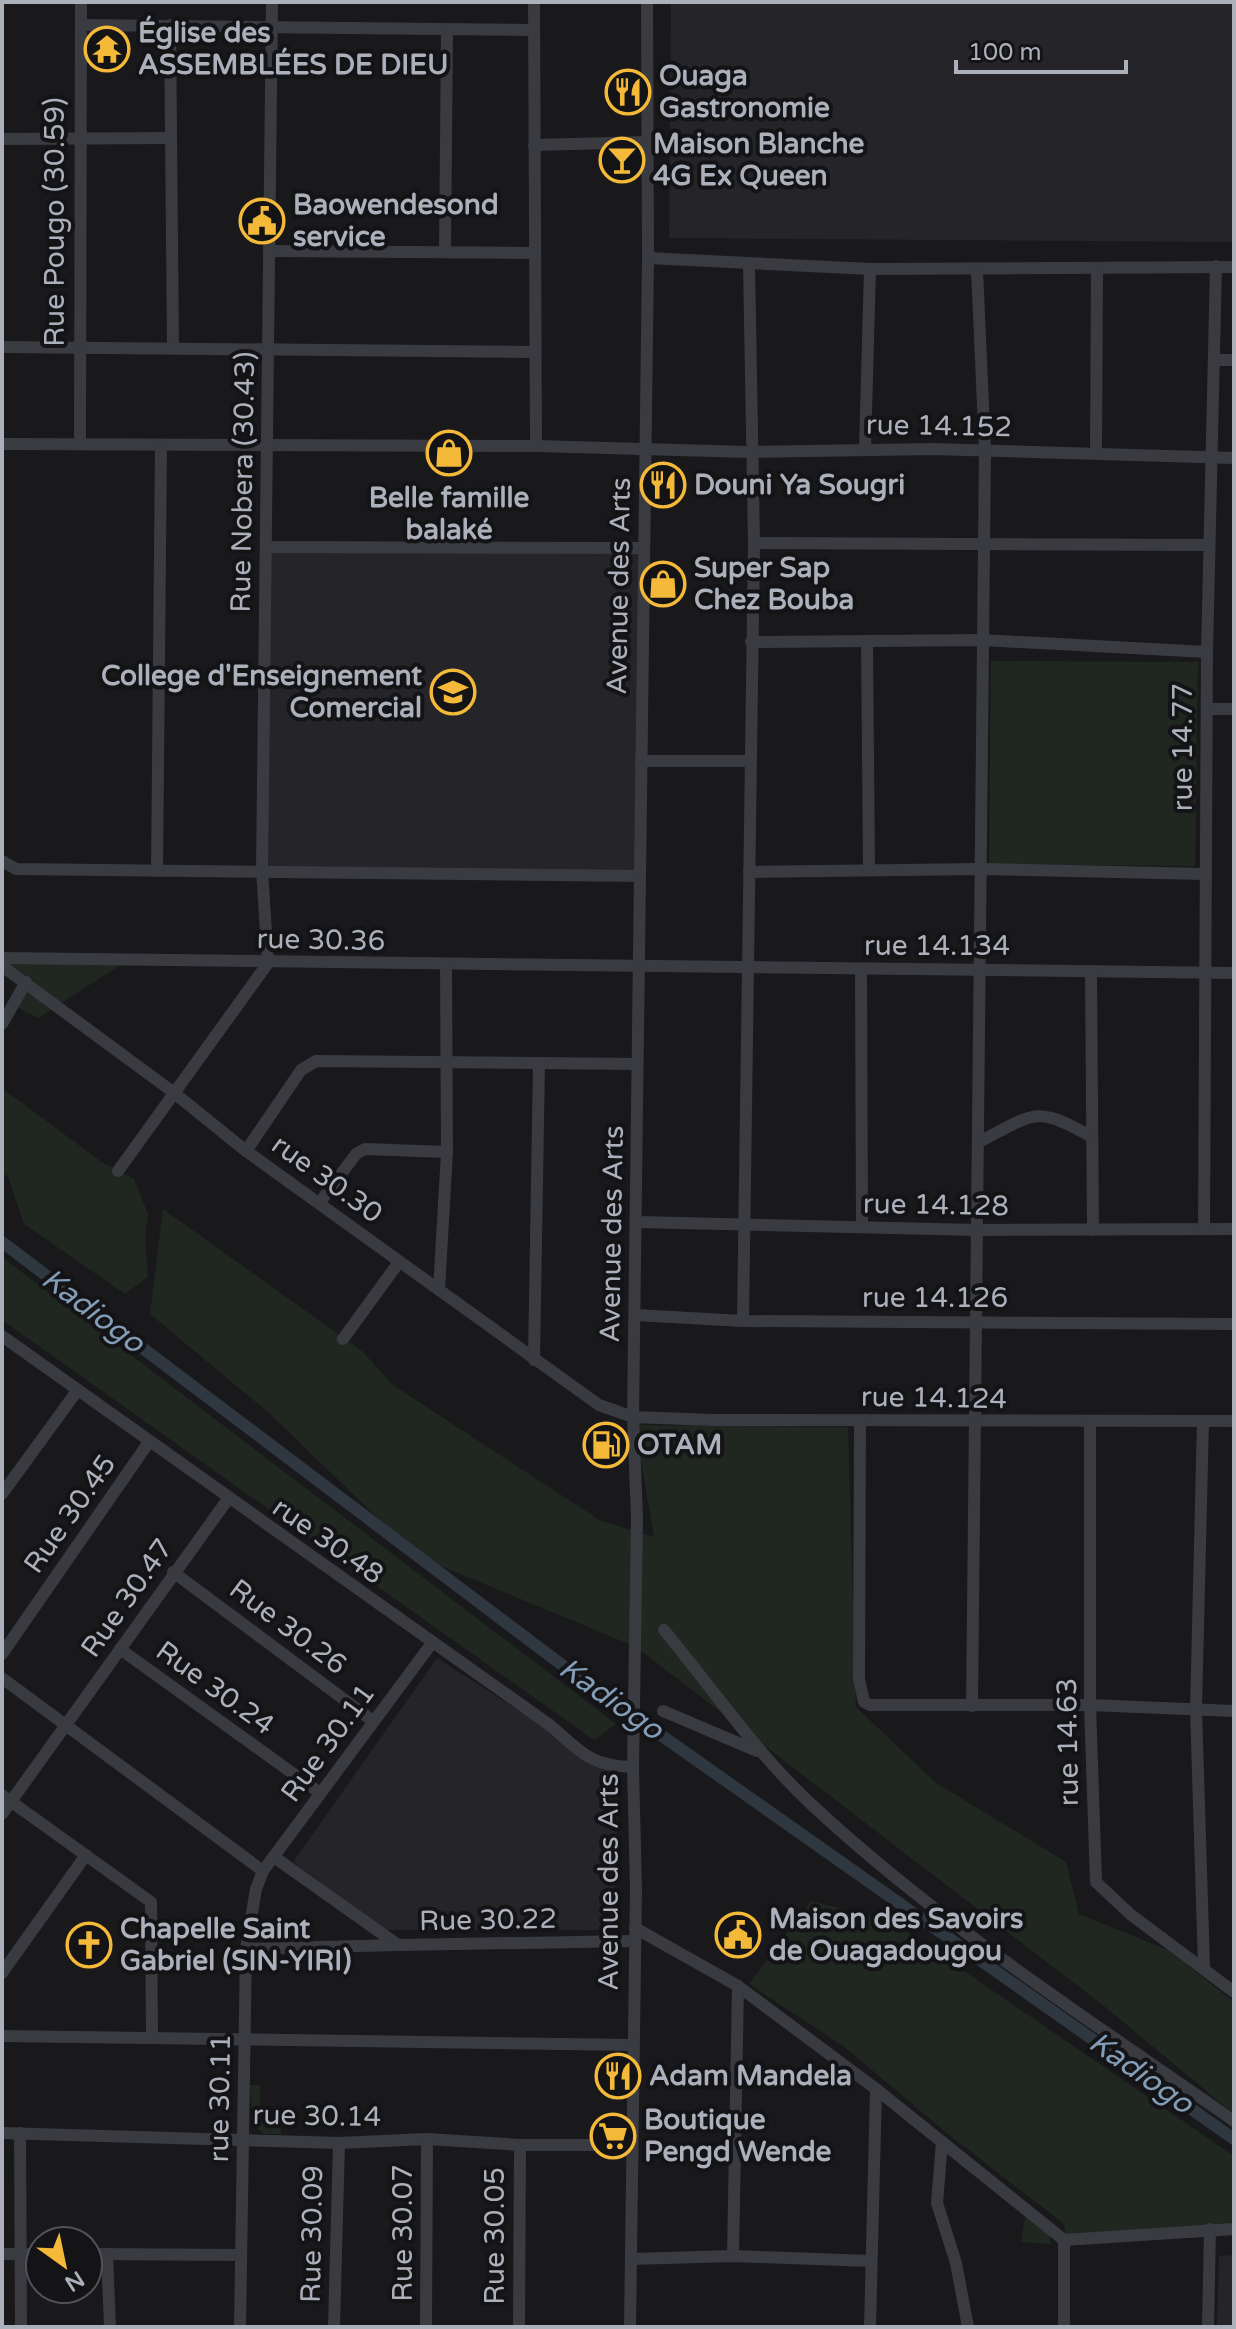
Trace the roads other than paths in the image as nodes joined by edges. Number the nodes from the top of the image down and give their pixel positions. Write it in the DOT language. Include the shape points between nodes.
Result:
graph roads {
  1 [pos="81,2"];
  2 [pos="272,2"];
  3 [pos="534,2"];
  4 [pos="647,2"];
  5 [pos="82,25"];
  6 [pos="170,25"];
  7 [pos="272,25"];
  8 [pos="447,30"];
  9 [pos="534,30"];
  10 [pos="79,138"];
  11 [pos="171,138"];
  12 [pos="2,139"];
  13 [pos="648,142"];
  14 [pos="534,145"];
  15 [pos="271,251"];
  16 [pos="445,251"];
  17 [pos="533,253"];
  18 [pos="648,258"];
  19 [pos="749,264"];
  20 [pos="1216,266"];
  21 [pos="1234,267"];
  22 [pos="1097,268"];
  23 [pos="870,269"];
  24 [pos="977,270"];
  25 [pos="2,347"];
  26 [pos="79,348"];
  27 [pos="173,348"];
  28 [pos="270,348"];
  29 [pos="535,352"];
  30 [pos="1214,360"];
  31 [pos="1234,360"];
  32 [pos="80,443"];
  33 [pos="2,444"];
  34 [pos="269,444"];
  35 [pos="161,446"];
  36 [pos="536,446"];
  37 [pos="644,449"];
  38 [pos="865,449"];
  39 [pos="985,450"];
  40 [pos="749,452"];
  41 [pos="1096,452"];
  42 [pos="1211,457"];
  43 [pos="1234,458"];
  44 [pos="754,543"];
  45 [pos="1209,545"];
  46 [pos="983,546"];
  47 [pos="266,547"];
  48 [pos="644,548"];
  49 [pos="982,640"];
  50 [pos="867,641"];
  51 [pos="751,642"];
  52 [pos="1207,652"];
  53 [pos="1207,709"];
  54 [pos="1234,709"];
  55 [pos="641,761"];
  56 [pos="749,761"];
  57 [pos="2,861"];
  58 [pos="869,869"];
  59 [pos="981,869"];
  60 [pos="262,870"];
  61 [pos="157,871"];
  62 [pos="749,872"];
  63 [pos="1206,874"];
  64 [pos="640,876"];
  65 [pos="2,958"];
  66 [pos="268,963"];
  67 [pos="446,965"];
  68 [pos="2,966"];
  69 [pos="640,966"];
  70 [pos="746,969"];
  71 [pos="978,969"];
  72 [pos="861,971"];
  73 [pos="1091,971"];
  74 [pos="1207,973"];
  75 [pos="1234,973"];
  76 [pos="26,982"];
  77 [pos="2,1024"];
  78 [pos="446,1062"];
  79 [pos="539,1063"];
  80 [pos="637,1064"];
  81 [pos="173,1092"];
  82 [pos="1092,1137"];
  83 [pos="979,1142"];
  84 [pos="246,1151"];
  85 [pos="447,1152"];
  86 [pos="118,1171"];
  87 [pos="320,1202"];
  88 [pos="637,1222"];
  89 [pos="746,1224"];
  90 [pos="862,1227"];
  91 [pos="1204,1229"];
  92 [pos="1234,1229"];
  93 [pos="978,1230"];
  94 [pos="1093,1230"];
  95 [pos="399,1262"];
  96 [pos="439,1290"];
  97 [pos="636,1315"];
  98 [pos="743,1321"];
  99 [pos="977,1322"];
  100 [pos="1234,1324"];
  101 [pos="2,1336"];
  102 [pos="343,1339"];
  103 [pos="534,1360"];
  104 [pos="77,1391"];
  105 [pos="633,1417"];
  106 [pos="860,1421"];
  107 [pos="1203,1421"];
  108 [pos="1234,1421"];
  109 [pos="974,1423"];
  110 [pos="1090,1423"];
  111 [pos="149,1442"];
  112 [pos="2,1494"];
  113 [pos="228,1499"];
  114 [pos="173,1572"];
  115 [pos="664,1630"];
  116 [pos="432,1643"];
  117 [pos="120,1649"];
  118 [pos="2,1654"];
  119 [pos="2,1678"];
  120 [pos="1090,1705"];
  121 [pos="972,1706"];
  122 [pos="1196,1709"];
  123 [pos="663,1711"];
  124 [pos="1234,1711"];
  125 [pos="373,1721"];
  126 [pos="67,1726"];
  127 [pos="760,1752"];
  128 [pos="633,1767"];
  129 [pos="320,1793"];
  130 [pos="6,1798"];
  131 [pos="2,1814"];
  132 [pos="86,1855"];
  133 [pos="274,1857"];
  134 [pos="263,1871"];
  135 [pos="635,1934"];
  136 [pos="398,1945"];
  137 [pos="246,1949"];
  138 [pos="1204,1966"];
  139 [pos="2,1973"];
  140 [pos="738,1986"];
  141 [pos="1234,1992"];
  142 [pos="2,2036"];
  143 [pos="152,2038"];
  144 [pos="245,2042"];
  145 [pos="633,2045"];
  146 [pos="876,2089"];
  147 [pos="1234,2121"];
  148 [pos="2,2133"];
  149 [pos="20,2133"];
  150 [pos="245,2139"];
  151 [pos="427,2139"];
  152 [pos="942,2142"];
  153 [pos="339,2143"];
  154 [pos="520,2145"];
  155 [pos="631,2145"];
  156 [pos="1210,2229"];
  157 [pos="1234,2229"];
  158 [pos="1064,2240"];
  159 [pos="2,2254"];
  160 [pos="19,2254"];
  161 [pos="24,2254"];
  162 [pos="107,2254"];
  163 [pos="240,2255"];
  164 [pos="733,2256"];
  165 [pos="631,2259"];
  166 [pos="870,2261"];
  167 [pos="21,2327"];
  168 [pos="110,2327"];
  169 [pos="240,2327"];
  170 [pos="334,2327"];
  171 [pos="426,2327"];
  172 [pos="519,2327"];
  173 [pos="630,2327"];
  174 [pos="870,2327"];
  175 [pos="968,2327"];
  176 [pos="1064,2327"];
  177 [pos="1208,2327"];
  1 -- 5 [label="street, Rue Pougo (30.59)"];
  2 -- 7 [label="street, Rue Nobera (30.43)"];
  3 -- 9 [label="street"];
  4 -- 13 [label="street, Avenue des Arts"];
  5 -- 6 [label="street"];
  5 -- 10 [label="street, Rue Pougo (30.59)"];
  6 -- 7 [label="street"];
  6 -- 11 [label="street"];
  7 -- 8 [label="street"];
  7 -- 15 [label="street, Rue Nobera (30.43)"];
  8 -- 9 [label="street"];
  8 -- 16 [label="street"];
  9 -- 14 [label="street"];
  10 -- 11 [label="street"];
  10 -- 12 [label="street"];
  10 -- 26 [label="street, Rue Pougo (30.59)"];
  11 -- 27 [label="street"];
  13 -- 14 [label="street"];
  13 -- 18 [label="street, Avenue des Arts"];
  14 -- 17 [label="street"];
  15 -- 16 [label="street"];
  15 -- 28 [label="street, Rue Nobera (30.43)"];
  16 -- 17 [label="street"];
  17 -- 29 [label="street"];
  18 -- 19 [label="street"];
  18 -- 37 [label="street, Avenue des Arts"];
  19 -- 23 [label="street"];
  19 -- 40 [label="street"];
  20 -- 21 [label="street"];
  20 -- 22 [label="street"];
  20 -- 30 [label="street, rue 14.77"];
  22 -- 24 [label="street"];
  22 -- 41 [label="street"];
  23 -- 24 [label="street"];
  23 -- 38 [label="street"];
  24 -- 39 [label="street"];
  25 -- 26 [label="street"];
  26 -- 27 [label="street"];
  26 -- 32 [label="street, Rue Pougo (30.59)"];
  27 -- 28 [label="street"];
  28 -- 29 [label="street"];
  28 -- 34 [label="street, Rue Nobera (30.43)"];
  29 -- 36 [label="street"];
  30 -- 31 [label="street"];
  30 -- 42 [label="street, rue 14.77"];
  32 -- 33 [label="street, rue 14.152"];
  32 -- 35 [label="street, rue 14.152"];
  34 -- 35 [label="street, rue 14.152"];
  34 -- 36 [label="street, rue 14.152"];
  34 -- 47 [label="street, Rue Nobera (30.43)"];
  35 -- 61 [label="street"];
  36 -- 37 [label="street, rue 14.152"];
  37 -- 40 [label="street, rue 14.152"];
  37 -- 48 [label="street, Avenue des Arts"];
  38 -- 39 [label="street, rue 14.152"];
  38 -- 40 [label="street, rue 14.152"];
  39 -- 41 [label="street, rue 14.152"];
  39 -- 46 [label="street"];
  40 -- 44 [label="street"];
  41 -- 42 [label="street, rue 14.152"];
  42 -- 43 [label="street, rue 14.152"];
  42 -- 45 [label="street, rue 14.77"];
  44 -- 46 [label="street"];
  44 -- 51 [label="street"];
  45 -- 46 [label="street"];
  45 -- 52 [label="street, rue 14.77"];
  46 -- 49 [label="street"];
  47 -- 48 [label="street"];
  47 -- 60 [label="street, Rue Nobera (30.43)"];
  48 -- 55 [label="street, Avenue des Arts"];
  49 -- 50 [label="street"];
  49 -- 52 [label="street"];
  49 -- 59 [label="street"];
  50 -- 51 [label="street"];
  50 -- 58 [label="street"];
  51 -- 56 [label="street"];
  52 -- 53 [label="street, rue 14.77"];
  53 -- 54 [label="street"];
  53 -- 63 [label="street, rue 14.77"];
  55 -- 56 [label="street"];
  55 -- 64 [label="street, Avenue des Arts"];
  56 -- 62 [label="street"];
  57 -- 61 [label="street" via="16,869"];
  58 -- 59 [label="street"];
  58 -- 62 [label="street"];
  59 -- 63 [label="street"];
  59 -- 71 [label="street"];
  60 -- 61 [label="street"];
  60 -- 64 [label="street"];
  60 -- 66 [label="street, Rue Nobera (30.43)"];
  62 -- 70 [label="street"];
  63 -- 74 [label="street, rue 14.77"];
  64 -- 69 [label="street, Avenue des Arts"];
  65 -- 66 [label="street, rue 30.36"];
  66 -- 67 [label="street, rue 30.36"];
  66 -- 81 [label="street"];
  67 -- 69 [label="street, rue 30.36"];
  67 -- 78 [label="street"];
  68 -- 76 [label="street, rue 30.30"];
  69 -- 70 [label="street, rue 14.134"];
  69 -- 80 [label="street, Avenue des Arts"];
  70 -- 72 [label="street, rue 14.134"];
  70 -- 89 [label="street"];
  71 -- 72 [label="street, rue 14.134"];
  71 -- 73 [label="street, rue 14.134"];
  71 -- 83 [label="street"];
  72 -- 90 [label="street"];
  73 -- 74 [label="street, rue 14.134"];
  73 -- 82 [label="street"];
  74 -- 75 [label="street, rue 14.134"];
  74 -- 91 [label="street, rue 14.77"];
  76 -- 77 [label="street"];
  76 -- 81 [label="street, rue 30.30"];
  78 -- 79 [label="street"];
  78 -- 84 [label="street" via="316,1061 301,1070"];
  78 -- 85 [label="street"];
  79 -- 80 [label="street"];
  79 -- 103 [label="street"];
  80 -- 88 [label="street, Avenue des Arts"];
  81 -- 84 [label="street, rue 30.30"];
  81 -- 86 [label="street"];
  82 -- 83 [label="street" via="1037,1114"];
  82 -- 94 [label="street"];
  83 -- 93 [label="street"];
  84 -- 87 [label="street, rue 30.30"];
  85 -- 87 [label="street" via="365,1149"];
  85 -- 96 [label="street"];
  87 -- 95 [label="street, rue 30.30"];
  88 -- 89 [label="street, rue 14.128"];
  88 -- 97 [label="street, Avenue des Arts"];
  89 -- 90 [label="street, rue 14.128"];
  89 -- 98 [label="street"];
  90 -- 93 [label="street, rue 14.128"];
  91 -- 92 [label="street, rue 14.128"];
  91 -- 94 [label="street, rue 14.128"];
  93 -- 94 [label="street, rue 14.128"];
  93 -- 99 [label="street"];
  95 -- 96 [label="street, rue 30.30"];
  95 -- 102 [label="street"];
  96 -- 103 [label="street, rue 30.30"];
  97 -- 98 [label="street, rue 14.126"];
  97 -- 105 [label="street, Avenue des Arts"];
  98 -- 99 [label="street, rue 14.126"];
  99 -- 100 [label="street, rue 14.126"];
  99 -- 109 [label="street"];
  101 -- 104 [label="street, rue 30.48"];
  103 -- 105 [label="street, rue 30.30" via="599,1405"];
  104 -- 111 [label="street, rue 30.48"];
  104 -- 112 [label="street"];
  105 -- 106 [label="street, rue 14.124"];
  105 -- 128 [label="street, Avenue des Arts"];
  106 -- 109 [label="street, rue 14.124"];
  106 -- 121 [label="street" via="861,1695 870,1705"];
  107 -- 108 [label="street, rue 14.124"];
  107 -- 110 [label="street, rue 14.124"];
  107 -- 122 [label="street"];
  109 -- 110 [label="street, rue 14.124"];
  109 -- 121 [label="street"];
  110 -- 120 [label="street, rue 14.63"];
  111 -- 113 [label="street, rue 30.48"];
  111 -- 118 [label="street, Rue 30.45"];
  113 -- 114 [label="street, Rue 30.47"];
  113 -- 116 [label="street, rue 30.48"];
  114 -- 117 [label="street, Rue 30.47"];
  114 -- 125 [label="street, Rue 30.26"];
  115 -- 127 [label="street"];
  116 -- 125 [label="street, Rue 30.11"];
  116 -- 128 [label="street, rue 30.48" via="589,1759 599,1765"];
  117 -- 126 [label="street, Rue 30.47"];
  117 -- 129 [label="street, Rue 30.24"];
  119 -- 126 [label="street"];
  120 -- 121 [label="street"];
  120 -- 122 [label="street"];
  120 -- 138 [label="street, rue 14.63" via="1096,1882 1130,1914"];
  122 -- 124 [label="street"];
  122 -- 138 [label="street"];
  123 -- 127 [label="street"];
  125 -- 129 [label="street, Rue 30.11"];
  126 -- 130 [label="street, Rue 30.47"];
  126 -- 134 [label="street"];
  127 -- 147 [label="street" via="811,1805 945,1918"];
  128 -- 135 [label="street, Avenue des Arts"];
  129 -- 133 [label="street, Rue 30.11"];
  130 -- 131 [label="street, Rue 30.47"];
  130 -- 132 [label="street"];
  132 -- 139 [label="street"];
  132 -- 143 [label="street" via="153,1906"];
  133 -- 134 [label="street, Rue 30.11"];
  133 -- 136 [label="street, Rue 30.22"];
  134 -- 137 [label="street, rue 30.11"];
  135 -- 136 [label="street, Rue 30.22"];
  135 -- 140 [label="street"];
  135 -- 145 [label="street, Avenue des Arts"];
  136 -- 137 [label="street"];
  137 -- 144 [label="street, rue 30.11"];
  138 -- 141 [label="street, rue 14.63"];
  140 -- 146 [label="street"];
  140 -- 164 [label="street"];
  142 -- 143 [label="street"];
  143 -- 144 [label="street"];
  144 -- 145 [label="street"];
  144 -- 150 [label="street, rue 30.11"];
  145 -- 155 [label="street, Avenue des Arts"];
  146 -- 152 [label="street"];
  146 -- 166 [label="street"];
  148 -- 149 [label="street, rue 30.14"];
  149 -- 150 [label="street, rue 30.14"];
  149 -- 160 [label="street"];
  150 -- 153 [label="street, rue 30.14"];
  150 -- 163 [label="street, rue 30.11"];
  151 -- 153 [label="street, rue 30.14"];
  151 -- 154 [label="street, rue 30.14"];
  151 -- 171 [label="street, Rue 30.07"];
  152 -- 158 [label="street"];
  152 -- 175 [label="street" via="937,2203"];
  153 -- 170 [label="street, Rue 30.09"];
  154 -- 155 [label="street, rue 30.14"];
  154 -- 172 [label="street, Rue 30.05"];
  155 -- 165 [label="street, Avenue des Arts"];
  156 -- 157 [label="street"];
  156 -- 158 [label="street"];
  156 -- 177 [label="street"];
  158 -- 176 [label="street"];
  159 -- 160 [label="street"];
  160 -- 161 [label="street"];
  160 -- 167 [label="street"];
  162 -- 163 [label="street"];
  162 -- 168 [label="street"];
  163 -- 169 [label="street, rue 30.11"];
  164 -- 165 [label="street"];
  164 -- 166 [label="street"];
  165 -- 173 [label="street, Avenue des Arts"];
  166 -- 174 [label="street"];
}
